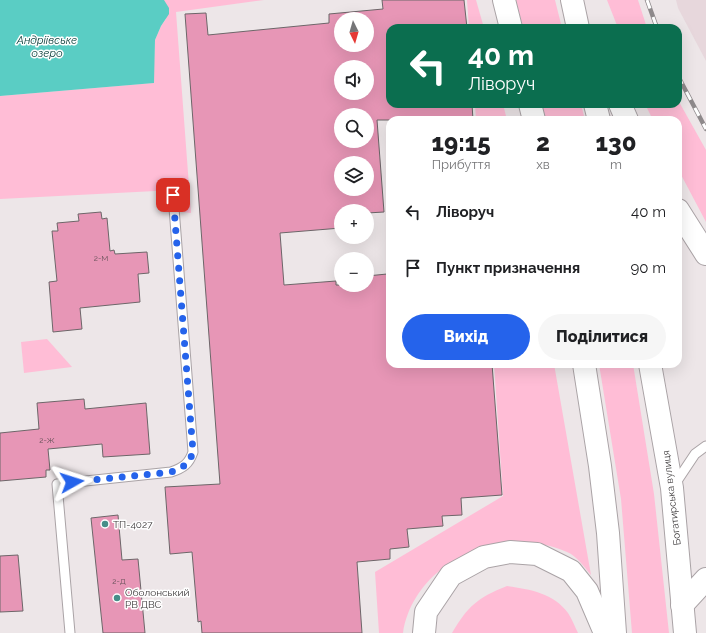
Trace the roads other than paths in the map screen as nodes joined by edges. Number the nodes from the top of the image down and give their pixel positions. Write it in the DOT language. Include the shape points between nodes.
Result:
graph roads {
  1 [pos="504,0"];
  2 [pos="572,0"];
  3 [pos="577,0"];
  4 [pos="510,24"];
  5 [pos="577,24"];
  6 [pos="586,24"];
  7 [pos="173,195"];
  8 [pos="682,216"];
  9 [pos="706,255"];
  10 [pos="585,368"];
  11 [pos="651,368"];
  12 [pos="706,446"];
  13 [pos="672,488"];
  14 [pos="706,579"];
  15 [pos="682,605"];
  16 [pos="70,633"];
  17 [pos="424,633"];
  18 [pos="605,633"];
  19 [pos="615,633"];
  20 [pos="685,633"];
  1 -- 4 [label="main road"];
  2 -- 5 [label="main road"];
  3 -- 6 [label="main road"];
  7 -- 16 [label="lane" via="193,452 190,462 171,472 57,484"];
  8 -- 9 [label="main road"];
  10 -- 19 [label="main road" via="608,533"];
  11 -- 13 [label="main road, Богатирська вулиця"];
  12 -- 13 [label="lane" via="695,454"];
  13 -- 15 [label="main road, Богатирська вулиця"];
  14 -- 15 [label="main road"];
  15 -- 20 [label="main road, Богатирська вулиця"];
  17 -- 18 [label="main road" via="426,612 451,576 484,557 510,552 537,554 571,571 587,591"];
}
